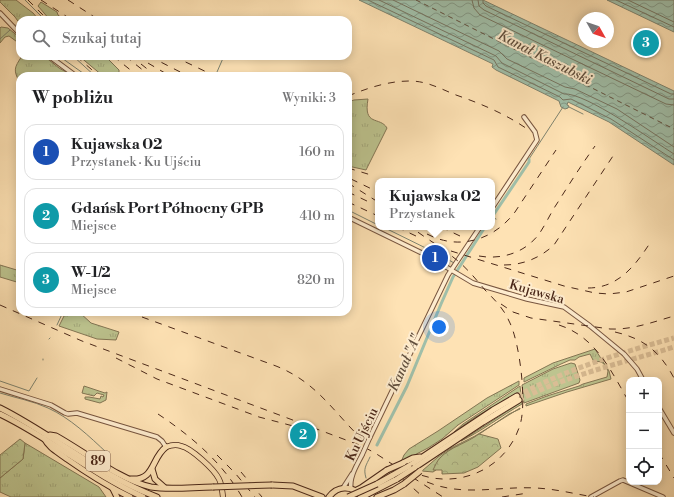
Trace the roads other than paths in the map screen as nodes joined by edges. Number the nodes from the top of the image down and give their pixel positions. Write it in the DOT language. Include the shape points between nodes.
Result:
graph roads {
  1 [pos="0,13"];
  2 [pos="16,30"];
  3 [pos="54,60"];
  4 [pos="71,72"];
  5 [pos="524,117"];
  6 [pos="495,203"];
  7 [pos="352,220"];
  8 [pos="478,230"];
  9 [pos="454,272"];
  10 [pos="641,377"];
  11 [pos="0,389"];
  12 [pos="0,408"];
  13 [pos="662,413"];
  14 [pos="0,414"];
  15 [pos="674,433"];
  16 [pos="49,435"];
  17 [pos="43,438"];
  18 [pos="166,447"];
  19 [pos="422,457"];
  20 [pos="431,457"];
  21 [pos="411,467"];
  22 [pos="152,468"];
  23 [pos="353,474"];
  24 [pos="129,479"];
  25 [pos="378,486"];
  26 [pos="164,487"];
  27 [pos="112,488"];
  28 [pos="343,488"];
  29 [pos="353,490"];
  30 [pos="117,497"];
  31 [pos="130,497"];
  32 [pos="143,497"];
  33 [pos="157,497"];
  34 [pos="223,497"];
  35 [pos="326,497"];
  36 [pos="348,497"];
  37 [pos="362,497"];
  38 [pos="377,497"];
  39 [pos="591,497"];
  40 [pos="662,497"];
  1 -- 2 [label="street"];
  3 -- 4 [label="street"];
  5 -- 6 [label="street" via="536,135 536,140"];
  7 -- 9 [label="street" via="414,249"];
  8 -- 9 [label="street, Ku Ujściu" via="455,264"];
  9 -- 10 [label="street, Kujawska" via="473,283 564,307 624,354"];
  9 -- 23 [label="street, Ku Ujściu, bridge"];
  11 -- 18 [label="street" via="51,405 65,413 77,413 157,437"];
  12 -- 16 [label="highway, 89"];
  13 -- 15 [label="street"];
  14 -- 17 [label="highway, 89"];
  16 -- 24 [label="highway, 89" via="56,436"];
  16 -- 33 [label="highway" via="132,487"];
  17 -- 27 [label="highway, 89" via="48,446"];
  17 -- 32 [label="highway" via="104,477"];
  18 -- 22 [label="highway" via="158,454"];
  18 -- 34 [label="main road" via="182,446 197,456 218,477"];
  19 -- 20 [label="highway" via="493,410 518,398"];
  19 -- 21 [label="highway"];
  19 -- 29 [label="highway, bridge" via="413,458 387,470 361,488"];
  20 -- 21 [label="highway"];
  20 -- 38 [label="highway, bridge" via="420,471 404,484"];
  21 -- 25 [label="highway, bridge"];
  22 -- 24 [label="highway" via="142,478"];
  22 -- 26 [label="highway" via="155,479"];
  23 -- 28 [label="street, Ku Ujściu"];
  23 -- 29 [label="street, Ku Ujściu" via="350,483"];
  24 -- 26 [label="highway, 89" via="145,485"];
  25 -- 36 [label="highway, bridge"];
  25 -- 37 [label="highway"];
  26 -- 35 [label="highway, 89, bridge" via="293,486"];
  27 -- 30 [label="highway"];
  27 -- 31 [label="highway, 89"];
  28 -- 29 [label="highway"];
  28 -- 35 [label="highway, 89"];
  29 -- 37 [label="highway"];
  39 -- 40 [label="street" via="623,480"];
}
